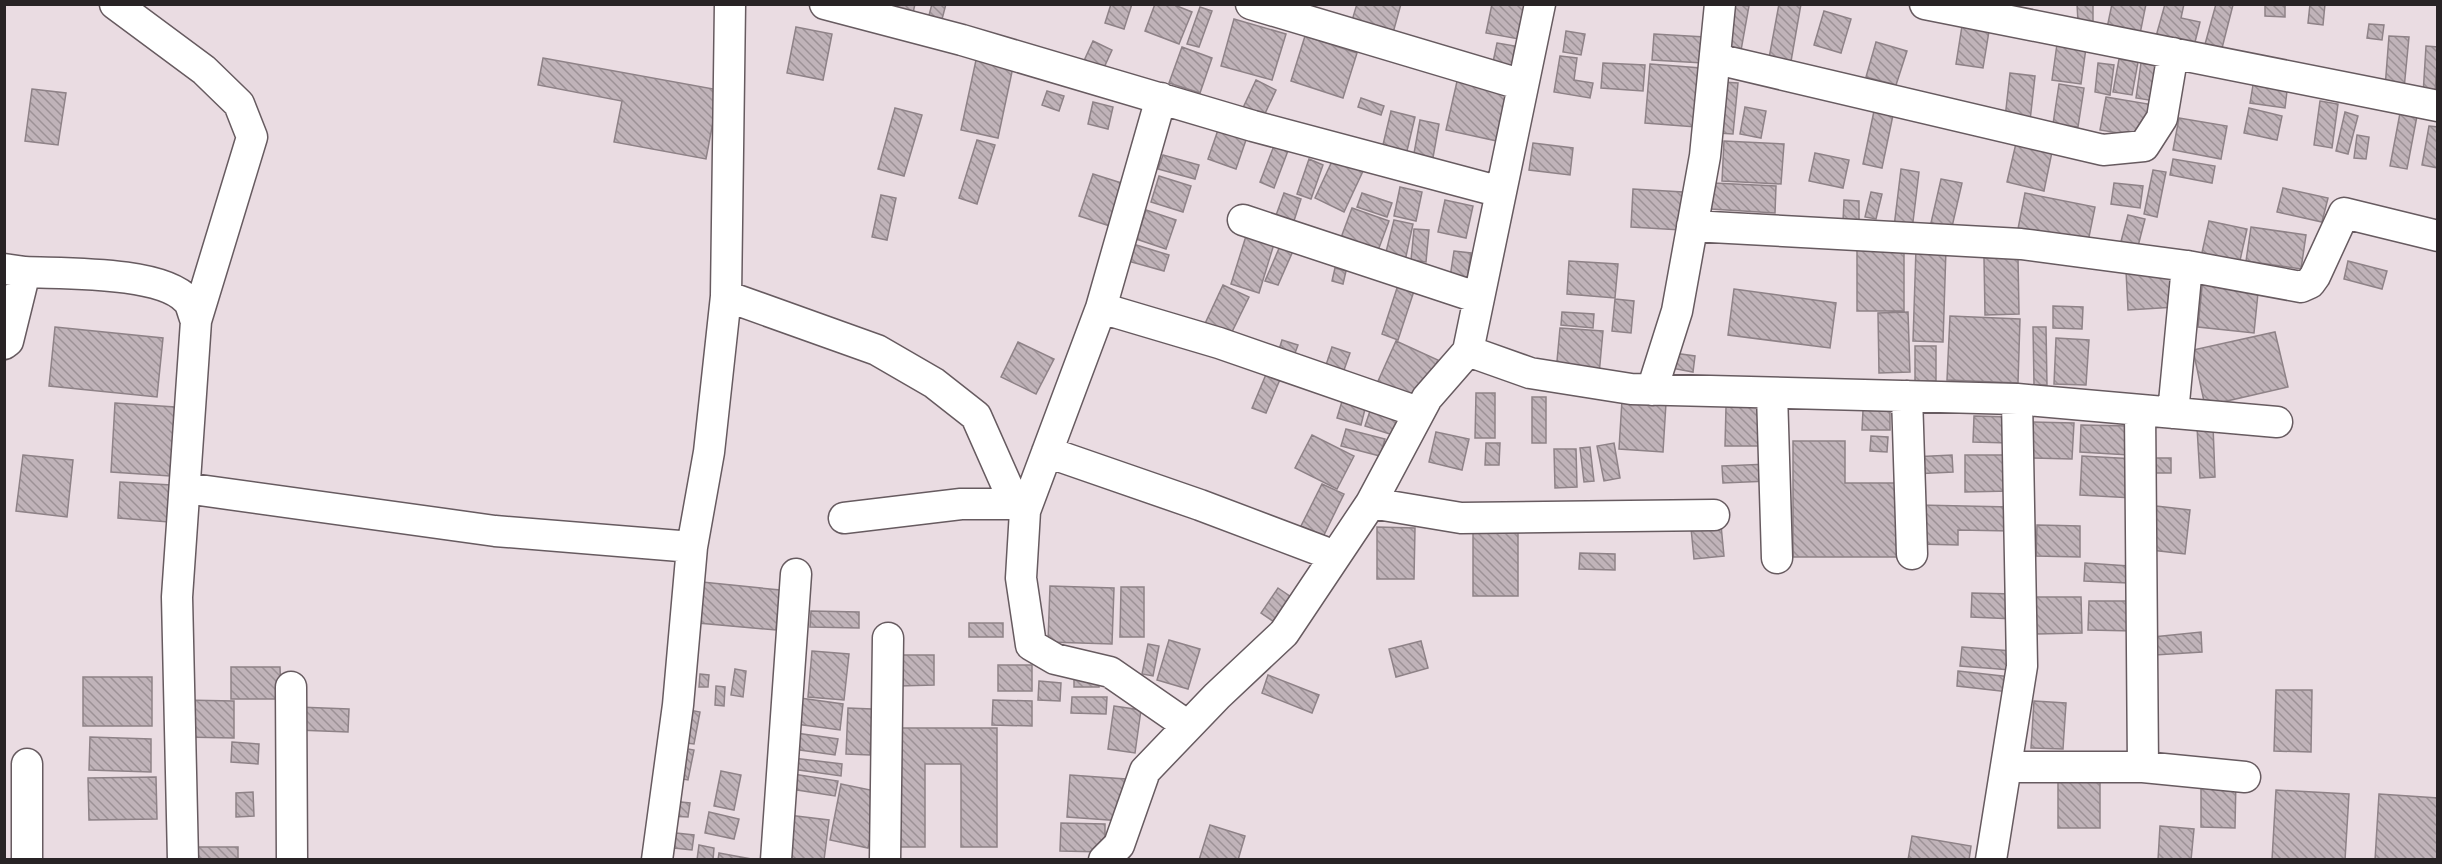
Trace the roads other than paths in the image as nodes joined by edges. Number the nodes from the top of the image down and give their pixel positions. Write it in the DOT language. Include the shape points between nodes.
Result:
graph roads {
  1 [pos="115,4"];
  2 [pos="730,4"];
  3 [pos="825,4"];
  4 [pos="1251,4"];
  5 [pos="1540,4"];
  6 [pos="1720,4"];
  7 [pos="1925,4"];
  8 [pos="2174,53"];
  9 [pos="1716,55"];
  10 [pos="1523,86"];
  11 [pos="1161,98"];
  12 [pos="2438,106"];
  13 [pos="1501,192"];
  14 [pos="1243,220"];
  15 [pos="1692,226"];
  16 [pos="2438,236"];
  17 [pos="2187,266"];
  18 [pos="15,270"];
  19 [pos="726,296"];
  20 [pos="1479,298"];
  21 [pos="1101,308"];
  22 [pos="196,321"];
  23 [pos="4,344"];
  24 [pos="1468,351"];
  25 [pos="1652,390"];
  26 [pos="1772,393"];
  27 [pos="1906,396"];
  28 [pos="2017,399"];
  29 [pos="2140,410"];
  30 [pos="1418,412"];
  31 [pos="2173,413"];
  32 [pos="2277,422"];
  33 [pos="1047,452"];
  34 [pos="184,488"];
  35 [pos="1371,503"];
  36 [pos="1020,508"];
  37 [pos="1714,515"];
  38 [pos="844,518"];
  39 [pos="693,547"];
  40 [pos="1912,554"];
  41 [pos="1335,556"];
  42 [pos="1777,558"];
  43 [pos="796,574"];
  44 [pos="888,638"];
  45 [pos="291,687"];
  46 [pos="1188,726"];
  47 [pos="27,764"];
  48 [pos="2006,767"];
  49 [pos="2143,767"];
  50 [pos="2245,777"];
  51 [pos="27,860"];
  52 [pos="183,860"];
  53 [pos="292,860"];
  54 [pos="657,860"];
  55 [pos="776,860"];
  56 [pos="885,860"];
  57 [pos="1104,860"];
  58 [pos="1990,860"];
  1 -- 22 [label="street" via="204,70 239,104 252,136"];
  2 -- 19 [label="street"];
  3 -- 11 [label="street"];
  4 -- 10 [label="street"];
  5 -- 10 [label="street"];
  6 -- 9 [label="street"];
  7 -- 8 [label="street"];
  8 -- 9 [label="street" via="2162,117 2144,147 2103,150 1725,61"];
  8 -- 12 [label="street"];
  9 -- 15 [label="street" via="1705,156"];
  10 -- 13 [label="street"];
  11 -- 13 [label="street"];
  11 -- 21 [label="street"];
  13 -- 20 [label="street"];
  14 -- 20 [label="street"];
  15 -- 17 [label="street" via="2021,244"];
  15 -- 25 [label="street" via="1677,311"];
  16 -- 17 [label="street" via="2344,213 2315,276 2301,287"];
  17 -- 31 [label="street"];
  18 -- 22 [label="street" via="132,278 171,288 189,301"];
  18 -- 23 [label="street" via="8,341"];
  19 -- 36 [label="street" via="877,350 933,383 976,416"];
  19 -- 39 [label="street" via="710,452"];
  20 -- 24 [label="street"];
  21 -- 30 [label="street" via="1219,343"];
  21 -- 33 [label="street"];
  22 -- 34 [label="street"];
  24 -- 25 [label="street" via="1530,373"];
  24 -- 30 [label="street"];
  25 -- 26 [label="street"];
  26 -- 27 [label="street"];
  26 -- 42 [label="street"];
  27 -- 28 [label="street"];
  27 -- 40 [label="street"];
  28 -- 29 [label="street"];
  28 -- 48 [label="street" via="2022,666"];
  29 -- 31 [label="street"];
  29 -- 49 [label="street"];
  30 -- 35 [label="street"];
  31 -- 32 [label="street"];
  33 -- 36 [label="street"];
  33 -- 41 [label="street"];
  34 -- 39 [label="street" via="495,531"];
  34 -- 52 [label="street" via="177,597"];
  35 -- 37 [label="street" via="1461,518"];
  35 -- 41 [label="street"];
  36 -- 38 [label="street" via="961,504"];
  36 -- 46 [label="street" via="1021,578 1031,645 1055,659 1110,672"];
  39 -- 54 [label="street" via="678,705"];
  41 -- 46 [label="street" via="1284,633"];
  43 -- 55 [label="street"];
  44 -- 56 [label="street"];
  45 -- 53 [label="street"];
  46 -- 57 [label="street" via="1145,771 1119,845"];
  47 -- 51 [label="street"];
  48 -- 49 [label="street"];
  48 -- 58 [label="street"];
  49 -- 50 [label="street"];
}
